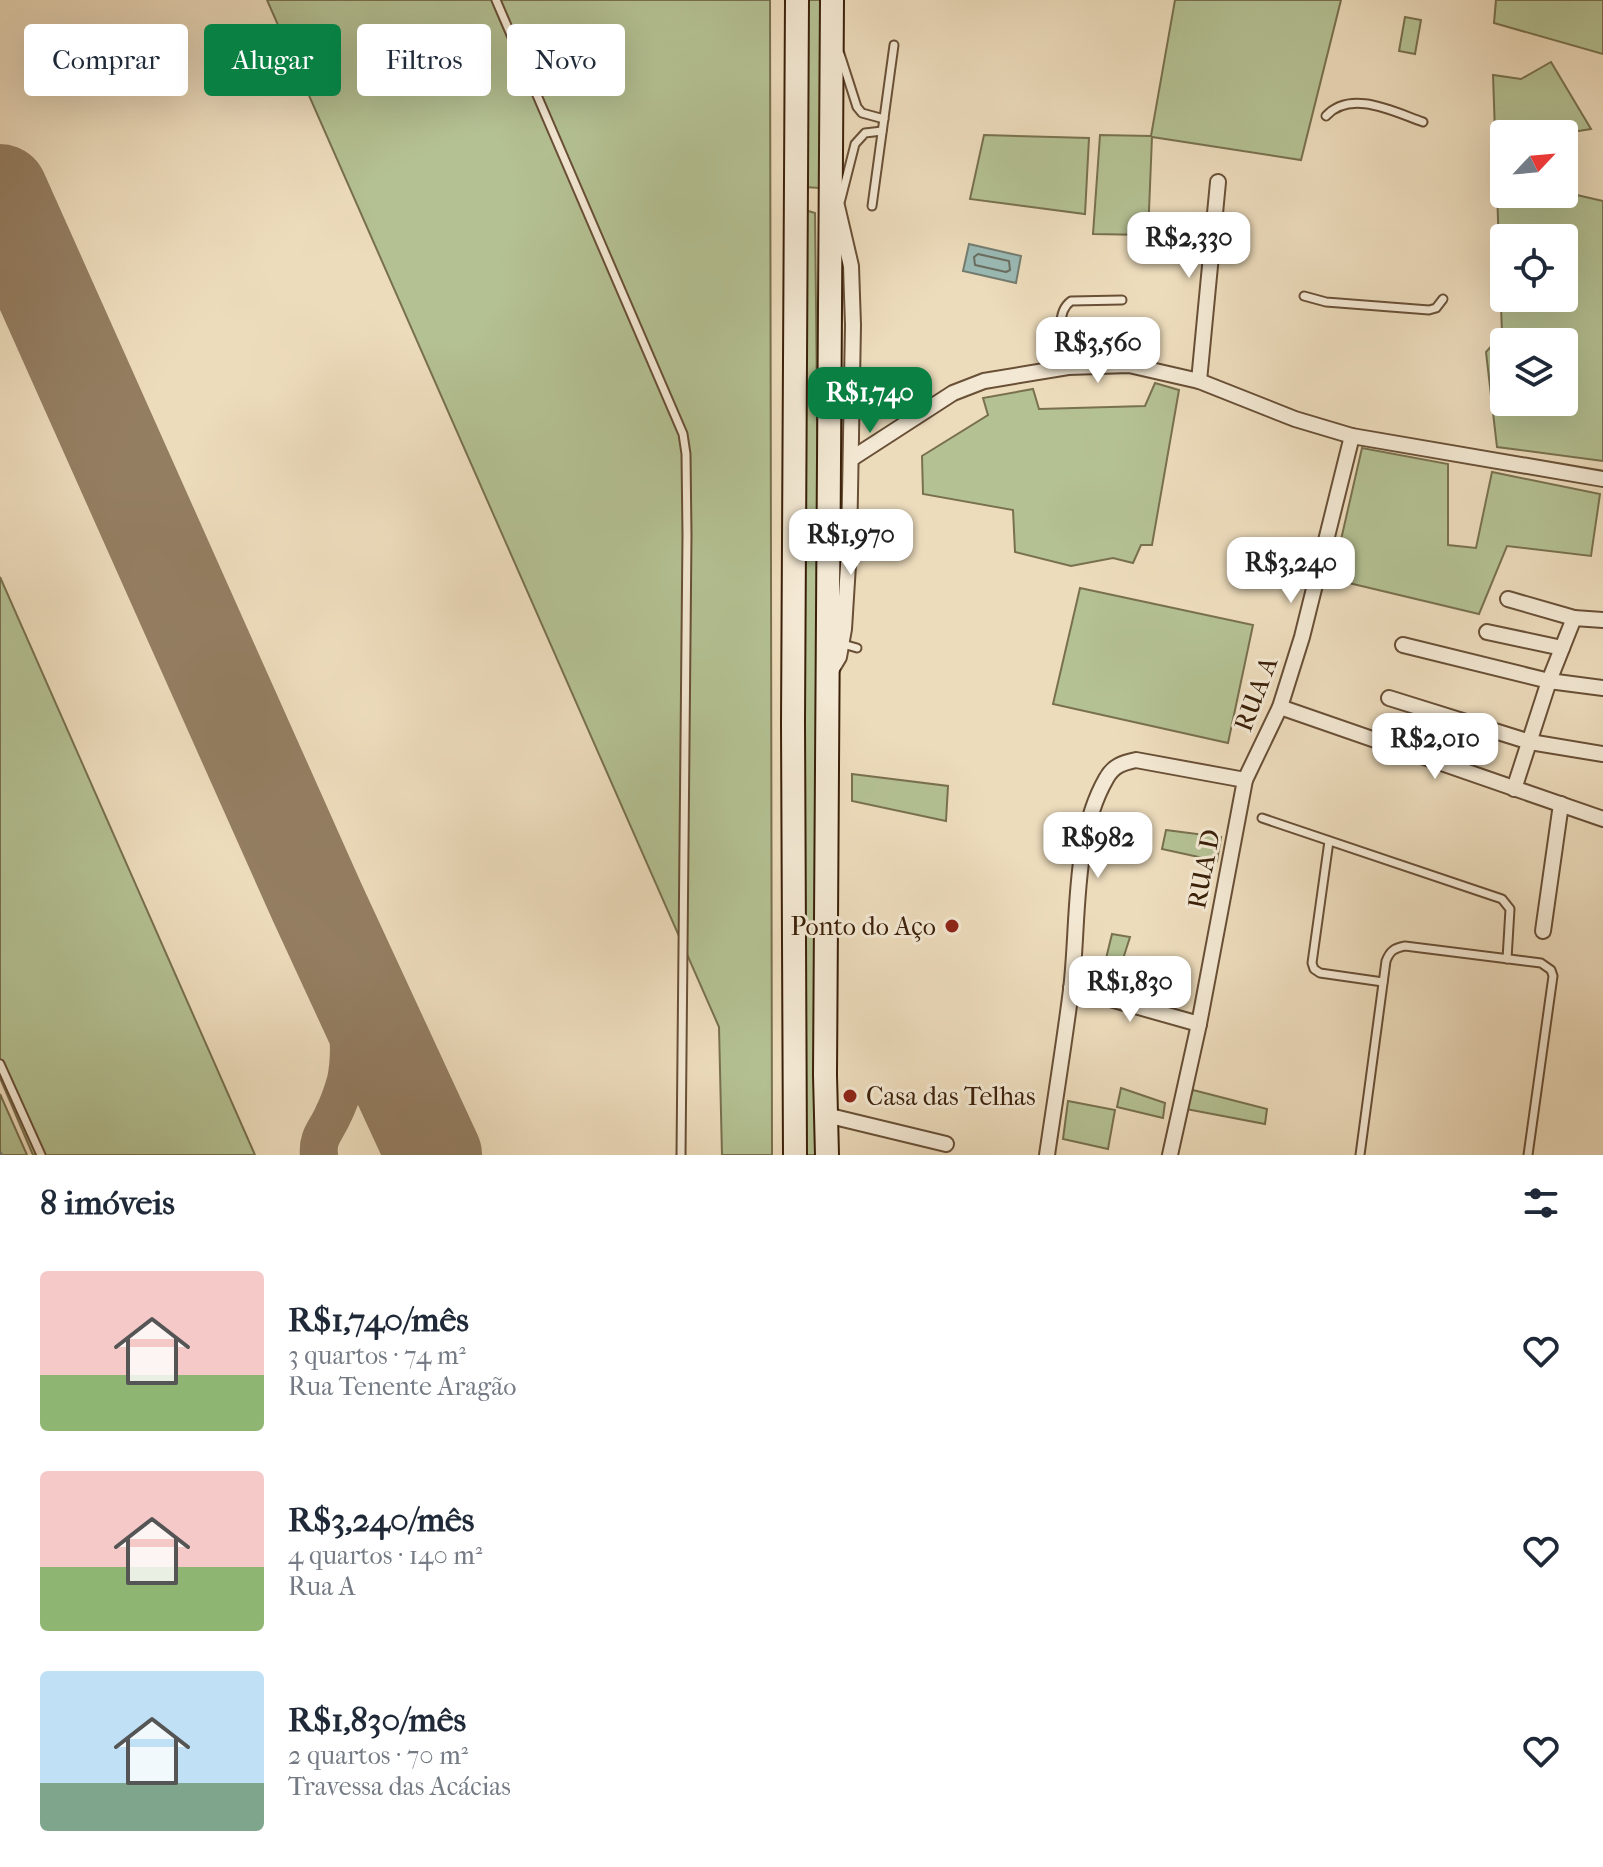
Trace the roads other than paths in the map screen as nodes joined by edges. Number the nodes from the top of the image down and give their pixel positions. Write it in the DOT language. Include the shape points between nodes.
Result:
graph roads {
  1 [pos="496,0"];
  2 [pos="797,0"];
  3 [pos="832,0"];
  4 [pos="832,25"];
  5 [pos="894,45"];
  6 [pos="1326,116"];
  7 [pos="884,119"];
  8 [pos="1423,122"];
  9 [pos="882,131"];
  10 [pos="1218,182"];
  11 [pos="796,198"];
  12 [pos="833,202"];
  13 [pos="872,206"];
  14 [pos="1304,296"];
  15 [pos="1443,299"];
  16 [pos="1122,300"];
  17 [pos="1114,332"];
  18 [pos="1061,336"];
  19 [pos="1068,367"];
  20 [pos="829,370"];
  21 [pos="853,371"];
  22 [pos="1199,381"];
  23 [pos="1352,436"];
  24 [pos="851,459"];
  25 [pos="1603,479"];
  26 [pos="1508,599"];
  27 [pos="1574,618"];
  28 [pos="1603,620"];
  29 [pos="1487,632"];
  30 [pos="1403,645"];
  31 [pos="1562,648"];
  32 [pos="828,676"];
  33 [pos="1549,681"];
  34 [pos="1603,688"];
  35 [pos="1389,698"];
  36 [pos="1280,707"];
  37 [pos="1530,742"];
  38 [pos="1603,754"];
  39 [pos="1245,780"];
  40 [pos="1514,789"];
  41 [pos="1561,804"];
  42 [pos="1262,818"];
  43 [pos="1603,819"];
  44 [pos="1329,841"];
  45 [pos="1543,931"];
  46 [pos="1507,959"];
  47 [pos="1383,982"];
  48 [pos="1071,988"];
  49 [pos="1199,1024"];
  50 [pos="0,1064"];
  51 [pos="826,1115"];
  52 [pos="946,1144"];
  53 [pos="41,1155"];
  54 [pos="681,1155"];
  55 [pos="795,1155"];
  56 [pos="827,1155"];
  57 [pos="1047,1155"];
  58 [pos="1170,1155"];
  59 [pos="1360,1155"];
  60 [pos="1528,1155"];
  1 -- 54 [label="lane" via="683,434 687,551"];
  2 -- 11 [label="main road"];
  3 -- 4 [label="main road"];
  4 -- 7 [label="lane" via="857,107"];
  4 -- 12 [label="main road"];
  5 -- 7 [label="lane"];
  6 -- 8 [label="lane" via="1334,107 1353,102"];
  7 -- 9 [label="lane"];
  9 -- 12 [label="lane" via="865,133 855,144"];
  9 -- 13 [label="lane"];
  10 -- 22 [label="street"];
  11 -- 12 [label="main road"];
  11 -- 55 [label="main road"];
  12 -- 20 [label="main road"];
  12 -- 21 [label="street" via="851,266"];
  14 -- 15 [label="lane" via="1429,310"];
  16 -- 18 [label="lane" via="1068,302"];
  17 -- 18 [label="lane"];
  18 -- 19 [label="lane"];
  19 -- 22 [label="street" via="1129,365"];
  19 -- 24 [label="street" via="984,381 953,393"];
  20 -- 21 [label="street"];
  20 -- 32 [label="main road"];
  21 -- 24 [label="street"];
  22 -- 23 [label="street"];
  23 -- 25 [label="street"];
  23 -- 36 [label="street, RUA A"];
  24 -- 32 [label="street" via="850,646"];
  26 -- 27 [label="street"];
  27 -- 28 [label="street"];
  27 -- 31 [label="street"];
  29 -- 31 [label="street"];
  30 -- 33 [label="street"];
  31 -- 33 [label="street"];
  32 -- 51 [label="main road"];
  33 -- 34 [label="street"];
  33 -- 37 [label="street"];
  35 -- 37 [label="street"];
  36 -- 39 [label="street, RUA A"];
  36 -- 40 [label="street"];
  37 -- 38 [label="street"];
  37 -- 40 [label="street"];
  39 -- 48 [label="street" via="1136,760 1112,769 1092,811 1078,882"];
  39 -- 49 [label="street, RUA D"];
  40 -- 41 [label="street"];
  41 -- 43 [label="street"];
  41 -- 45 [label="street"];
  42 -- 44 [label="lane"];
  44 -- 46 [label="lane" via="1502,899 1510,909"];
  44 -- 47 [label="lane" via="1314,969"];
  46 -- 47 [label="lane" via="1396,947 1389,953"];
  46 -- 60 [label="lane" via="1547,965 1553,976"];
  47 -- 59 [label="lane"];
  48 -- 49 [label="street"];
  48 -- 57 [label="street"];
  49 -- 58 [label="street, RUA D"];
  50 -- 53 [label="lane"];
  51 -- 52 [label="street"];
  51 -- 56 [label="main road"];
}
